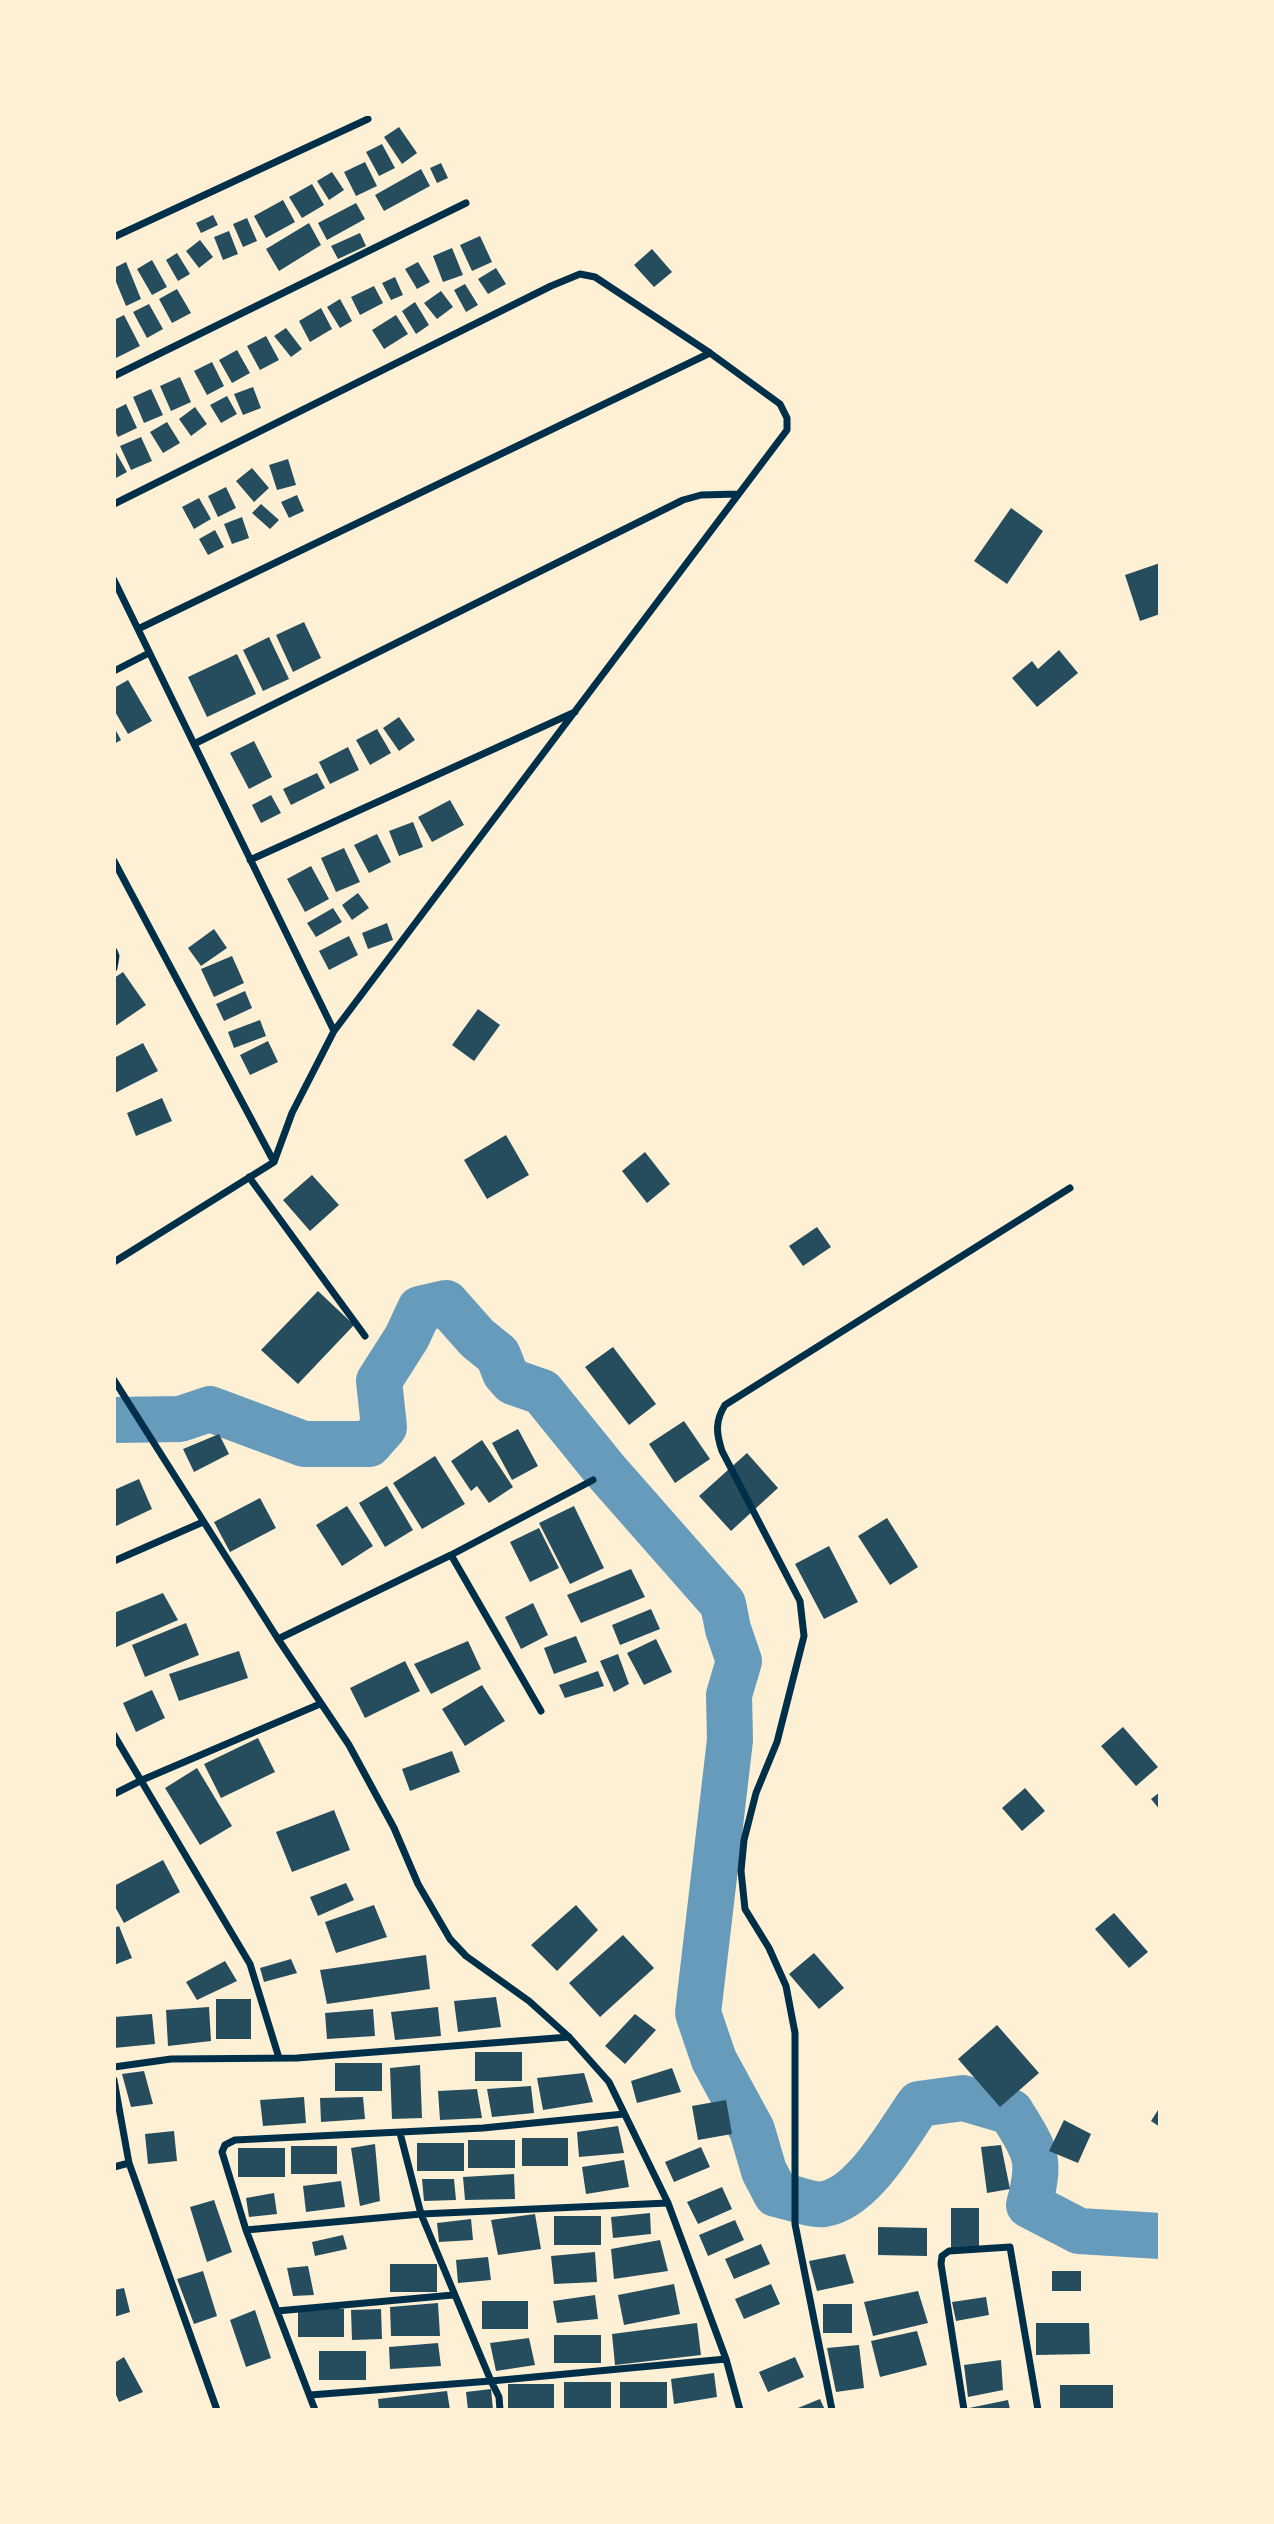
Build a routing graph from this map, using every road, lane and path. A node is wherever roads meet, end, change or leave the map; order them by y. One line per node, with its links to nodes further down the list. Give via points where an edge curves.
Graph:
1 (368, 118): 3 (street)
2 (466, 203): 5 (street)
3 (114, 237)
4 (710, 353): 6 (street, via 780,404 787,418 787,430); 7 (street, via 595,277 580,274); 9 (street)
5 (114, 376)
6 (738, 494): 12 (street); 13 (street, via 683,500)
7 (114, 504)
8 (114, 580): 9 (street)
9 (138, 629): 10 (street)
10 (149, 653): 11 (street); 13 (street)
11 (114, 671)
12 (576, 712): 14 (street); 18 (street)
13 (194, 744): 14 (street)
14 (250, 860): 18 (street)
15 (114, 861): 19 (street)
16 (114, 950): 17 (street)
17 (114, 968)
18 (334, 1031): 19 (street, via 292,1113)
19 (274, 1162): 20 (street)
20 (249, 1177): 22 (street); 23 (street)
21 (1070, 1188): 55 (street, via 725,1405 717,1417 722,1451 800,1601 804,1636 777,1742 753,1805 741,1871 745,1909 786,1986 794,2033 795,2224)
22 (114, 1262)
23 (365, 1336)
24 (114, 1380): 26 (street)
25 (593, 1480): 27 (street)
26 (203, 1522): 28 (street); 29 (street)
27 (452, 1555): 29 (street); 31 (street)
28 (114, 1560)
29 (278, 1639): 30 (street)
30 (320, 1704): 33 (street); 35 (street, via 372,1785 418,1884 450,1939)
31 (541, 1711)
32 (114, 1735): 33 (street)
33 (142, 1780): 34 (street); 36 (street, via 250,1964)
34 (114, 1794)
35 (569, 2037): 36 (street); 39 (street, via 609,2082)
36 (279, 2058): 37 (street, via 171,2059)
37 (114, 2067)
38 (114, 2080): 41 (street)
39 (624, 2114): 40 (street); 43 (street)
40 (400, 2133): 44 (street); 45 (street, via 235,2140 225,2145 222,2152)
41 (129, 2163): 42 (street); 51 (street)
42 (114, 2167)
43 (667, 2203): 44 (street); 48 (street)
44 (421, 2214): 45 (street); 46 (street)
45 (246, 2230): 47 (street)
46 (453, 2295): 47 (street); 49 (street)
47 (277, 2311): 50 (street)
48 (726, 2359): 49 (street); 54 (street)
49 (491, 2381): 50 (street); 53 (street)
50 (310, 2395): 52 (street)
51 (218, 2410)
52 (315, 2410)
53 (500, 2410)
54 (740, 2410)
55 (832, 2410)
56 (964, 2410): 57 (street, via 942,2256 949,2251 1010,2247)
57 (1038, 2410)

